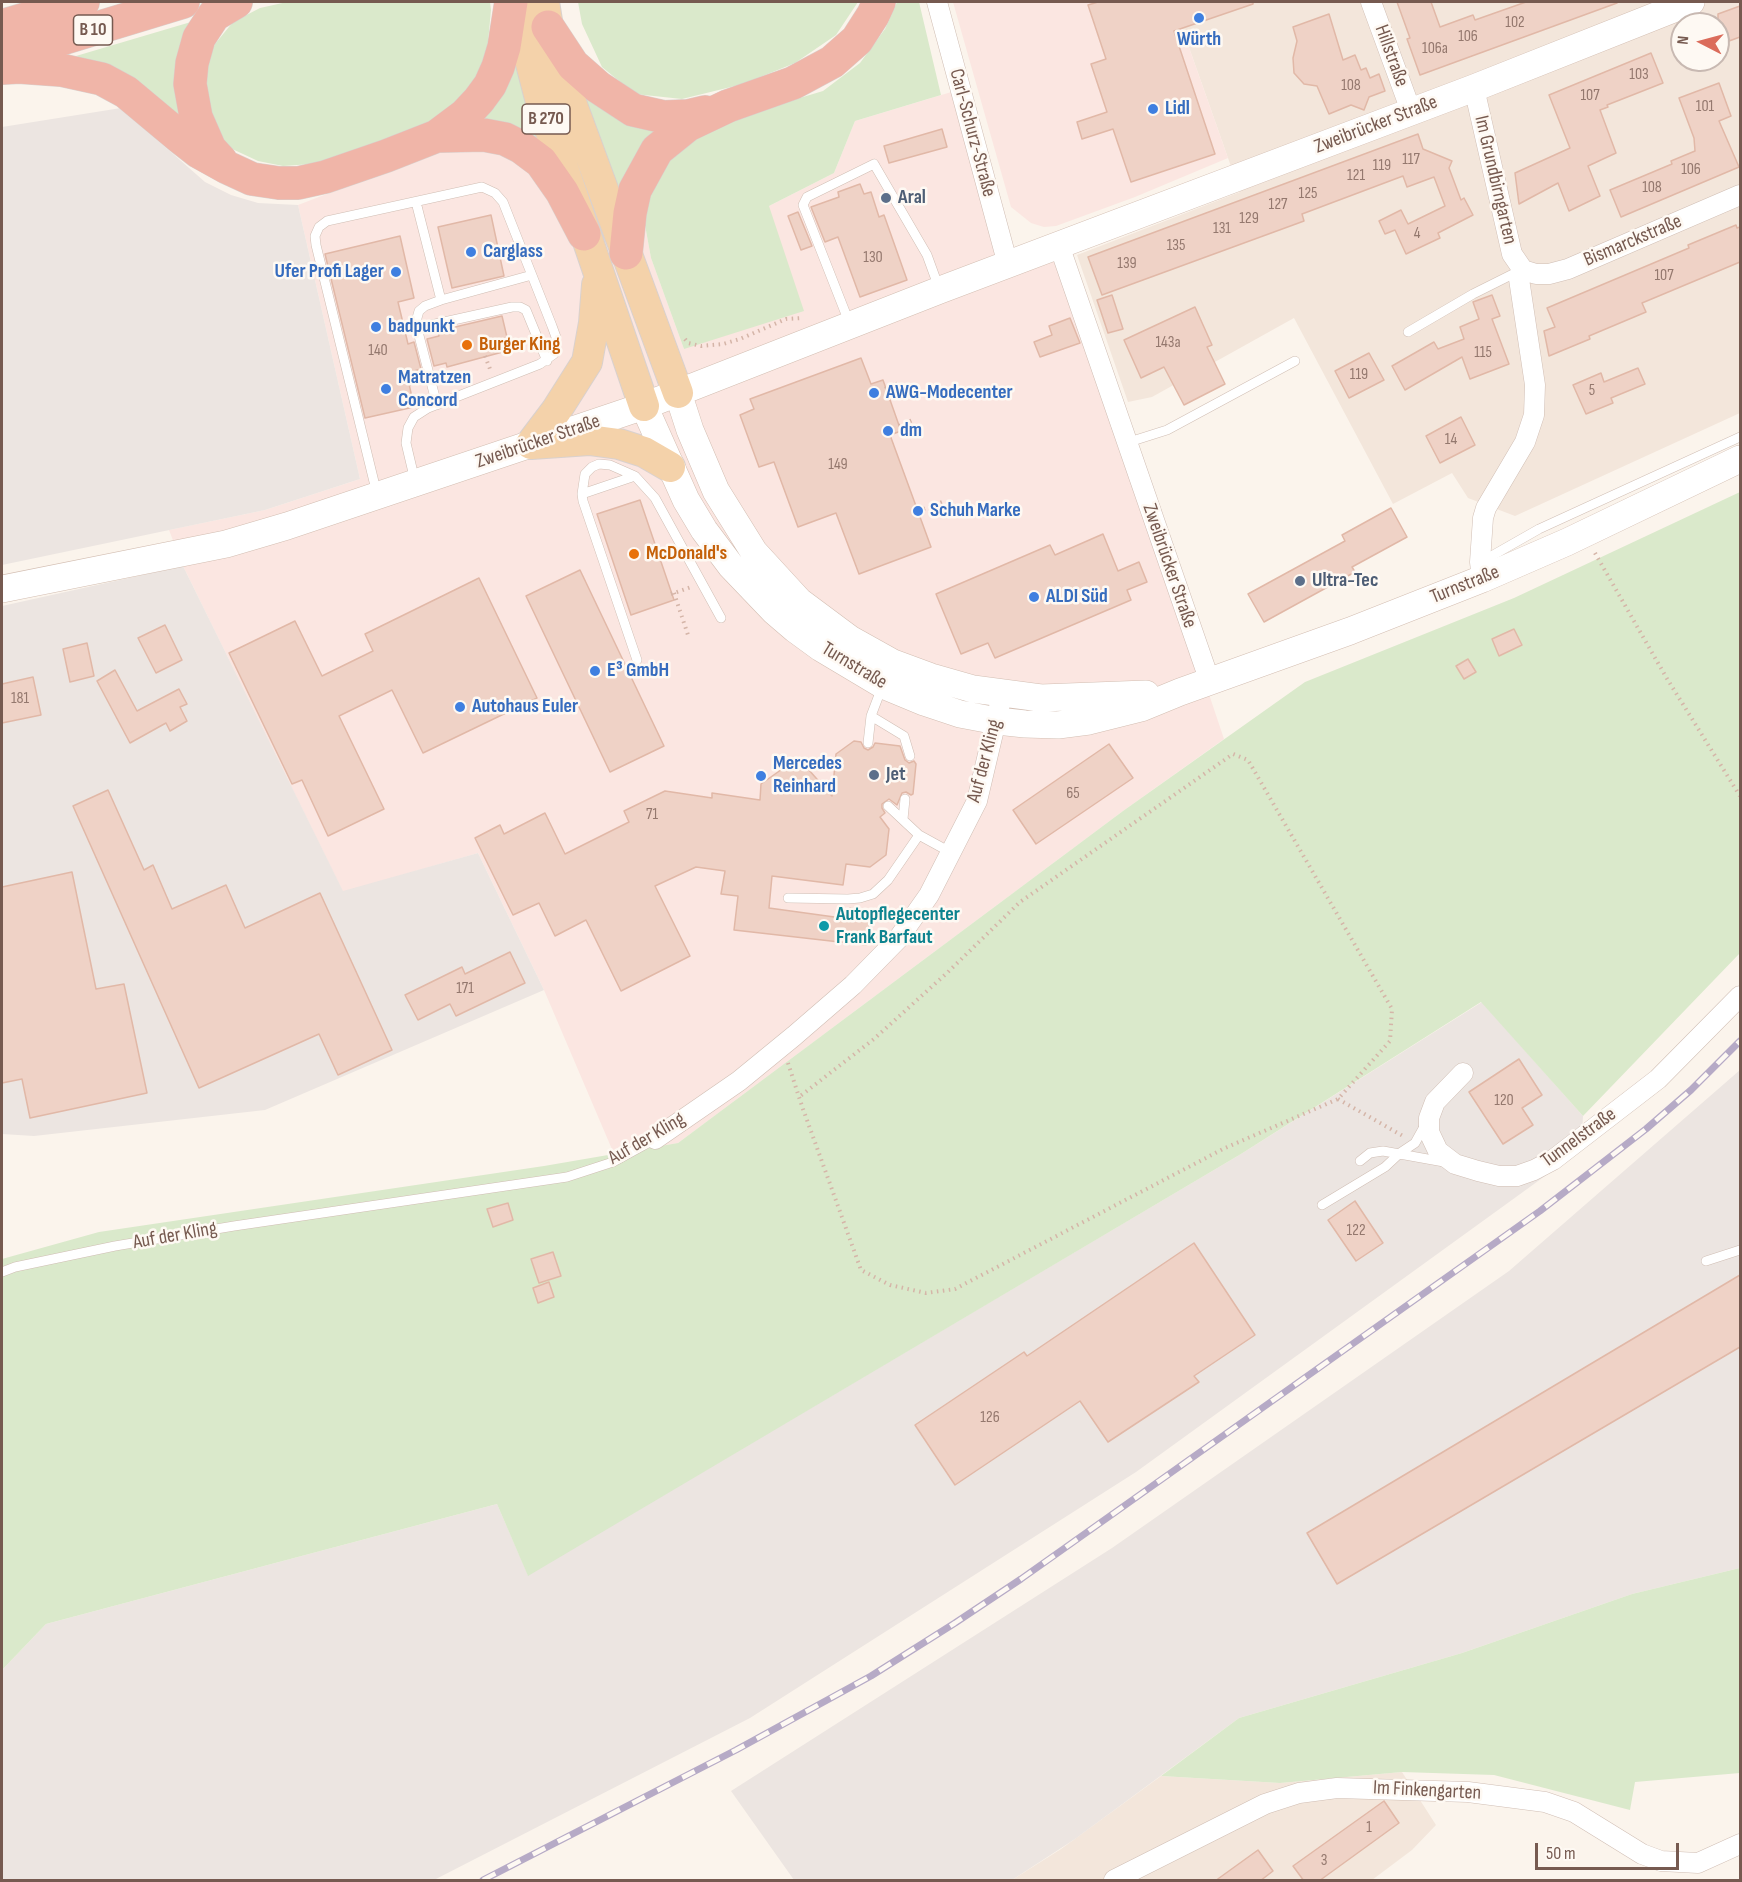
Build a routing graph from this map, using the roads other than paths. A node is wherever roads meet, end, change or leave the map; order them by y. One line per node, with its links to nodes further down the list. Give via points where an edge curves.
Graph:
1 (83, 2): 10 (highway, B 10)
2 (183, 2): 13 (highway, B 10)
3 (236, 2): 19 (highway, via 214,15 198,38 190,84 196,117 210,148)
4 (511, 2): 18 (highway, via 504,47 490,85 465,115)
5 (515, 2): 22 (main road, B 270, via 542,106)
6 (879, 2): 16 (highway, via 857,40 832,62 794,83)
7 (937, 2): 25 (street, Carl-Schurz-Straße)
8 (1371, 2): 17 (street, Hillstraße)
9 (1691, 2): 15 (street, Zweibrücker Straße)
10 (56, 8): 12 (highway, B 10)
11 (546, 14): 16 (highway, via 573,65 633,110 664,117 688,116); 24 (main road, B 270, via 573,108)
12 (2, 26)
13 (2, 57)
14 (2, 68): 19 (highway, via 61,70 102,80 126,92 199,152)
15 (1474, 88): 17 (street, Zweibrücker Straße); 26 (street, Im Grundbirngarten, via 1512,254)
16 (728, 106): 24 (highway, via 688,125 657,150 635,190)
17 (1411, 111): 23 (street, Zweibrücker Straße)
18 (437, 136): 19 (highway, via 326,177 298,183 252,179); 22 (highway, via 484,135 521,147 541,162)
19 (226, 167)
20 (1740, 195): 26 (street, Bismarckstraße, via 1568,269 1548,274)
21 (416, 202): 28 (lane, via 482,187 495,193 503,202); 30 (lane); 47 (lane, via 327,221 315,236)
22 (584, 234): 27 (main road, B 270)
23 (1059, 245): 25 (street, Zweibrücker Straße); 40 (street, Zweibrücker Straße)
24 (626, 253): 36 (main road, B 270)
25 (1008, 264): 29 (street, Zweibrücker Straße)
26 (1523, 270): 33 (lane, via 1483,288); 48 (street, Im Grundbirngarten, via 1519,279 1535,385 1534,416 1525,442 1486,508)
27 (597, 273): 38 (main road, B 270); 41 (main road, via 587,362)
28 (532, 275): 30 (lane); 34 (lane, via 556,337 554,354)
29 (940, 290): 31 (street, Zweibrücker Straße); 31 (lane, via 927,255 874,165 807,197 803,205)
30 (441, 300): 32 (lane, via 419,311)
31 (850, 324): 36 (street, Zweibrücker Straße)
32 (417, 328): 34 (lane, via 520,307 526,310); 37 (lane)
33 (1408, 332)
34 (547, 361): 37 (lane)
35 (1295, 361): 40 (lane, via 1167,430)
36 (678, 393): 38 (street, Zweibrücker Straße); 52 (street, Turnstraße, via 716,491 754,552 783,585)
37 (437, 405): 45 (lane, via 414,417 408,428 406,442)
38 (644, 406): 41 (street, Zweibrücker Straße); 43 (street, Turnstraße)
39 (1740, 437): 48 (lane, via 1539,529)
40 (1126, 443): 53 (street, Zweibrücker Straße)
41 (531, 444): 43 (main road, via 589,440 619,444); 45 (street, Zweibrücker Straße)
42 (1740, 459): 48 (street, Turnstraße, via 1567,542)
43 (670, 467): 52 (street, Turnstraße, via 704,530 761,598 821,648)
44 (635, 476): 46 (lane); 46 (lane, via 599,464 585,474); 50 (lane, via 655,498)
45 (416, 483): 47 (street, Zweibrücker Straße)
46 (582, 494): 51 (lane)
47 (377, 496): 49 (street, Zweibrücker Straße, via 226,544)
48 (1481, 570): 53 (street, Turnstraße, via 1350,631)
49 (2, 589)
50 (722, 618)
51 (637, 660)
52 (888, 674): 55 (street, Turnstraße); 56 (lane); 57 (street, Turnstraße, via 924,702)
53 (1210, 682): 54 (street, Turnstraße)
54 (1180, 692): 55 (street, Turnstraße, via 1053,698); 57 (street, Turnstraße, via 1141,708 1089,721 1058,725)
55 (1002, 694): 57 (street, Auf der Kling)
56 (871, 716): 58 (lane); 59 (lane, via 904,736)
57 (997, 721): 64 (street, Auf der Kling, via 977,801)
58 (868, 743)
59 (910, 756)
60 (905, 799): 62 (lane)
61 (888, 806): 62 (lane)
62 (903, 819): 63 (lane)
63 (919, 835): 64 (lane); 65 (lane, via 888,880 873,894 848,899)
64 (950, 852): 69 (street, Auf der Kling, via 929,895 898,939 853,985 739,1081)
65 (788, 898)
66 (1740, 996): 72 (street, Tunnelstraße, via 1658,1079 1553,1160 1517,1176 1478,1172)
67 (1463, 1072): 68 (street, via 1434,1102)
68 (1429, 1118): 70 (lane, via 1414,1143); 72 (street, Tunnelstraße, via 1438,1151)
69 (655, 1139): 76 (lane, Auf der Kling, via 613,1162 567,1177 115,1246)
70 (1400, 1153): 71 (lane, via 1370,1153); 72 (lane); 73 (lane, via 1385,1167)
71 (1360, 1161)
72 (1455, 1164)
73 (1322, 1205)
74 (1740, 1250): 75 (lane)
75 (1706, 1262)
76 (2, 1272)
77 (1740, 1844): 78 (street, Im Finkengarten, via 1698,1863 1661,1861 1641,1854 1574,1812 1545,1802 1468,1792 1337,1788 1299,1793 1265,1804)
78 (1114, 1881)

